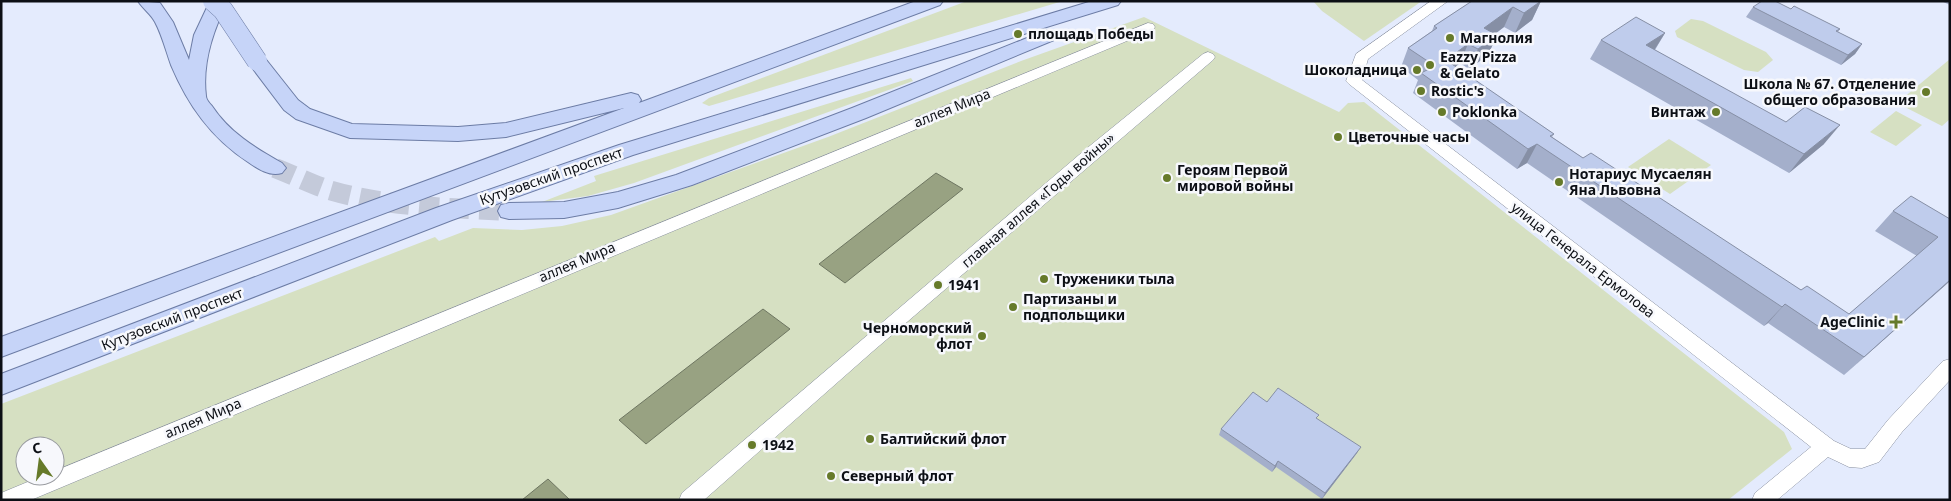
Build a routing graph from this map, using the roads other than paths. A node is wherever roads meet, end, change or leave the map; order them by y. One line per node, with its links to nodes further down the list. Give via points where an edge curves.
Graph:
1 (147, 1): 11 (main road, via 164,20)
2 (213, 1): 9 (main road, bridge, via 223,10 291,105 303,114 350,131 458,134 506,130 679,88)
3 (219, 1): 11 (main road, via 203,31 197,54)
4 (934, 1): 9 (main road, Кутузовский проспект)
5 (1112, 1): 16 (main road, Кутузовский проспект, via 601,158 444,214)
6 (1131, 1): 13 (main road, via 859,113 684,180 618,200 564,210)
7 (1441, 1): 17 (street, улица Генерала Ермолова, via 1369,50 1358,64 1354,81)
8 (1148, 27): 18 (street, аллея Мира)
9 (798, 52): 14 (main road, Кутузовский проспект)
10 (1208, 57): 19 (street, главная аллея «Годы войны»)
11 (198, 99): 12 (main road, via 210,122 232,142 250,156)
12 (275, 168)
13 (509, 211)
14 (1, 348)
15 (1950, 367): 17 (street, via 1894,426 1872,456 1849,458)
16 (1, 384)
17 (1827, 447): 20 (street)
18 (7, 500)
19 (689, 500)
20 (1762, 500)

